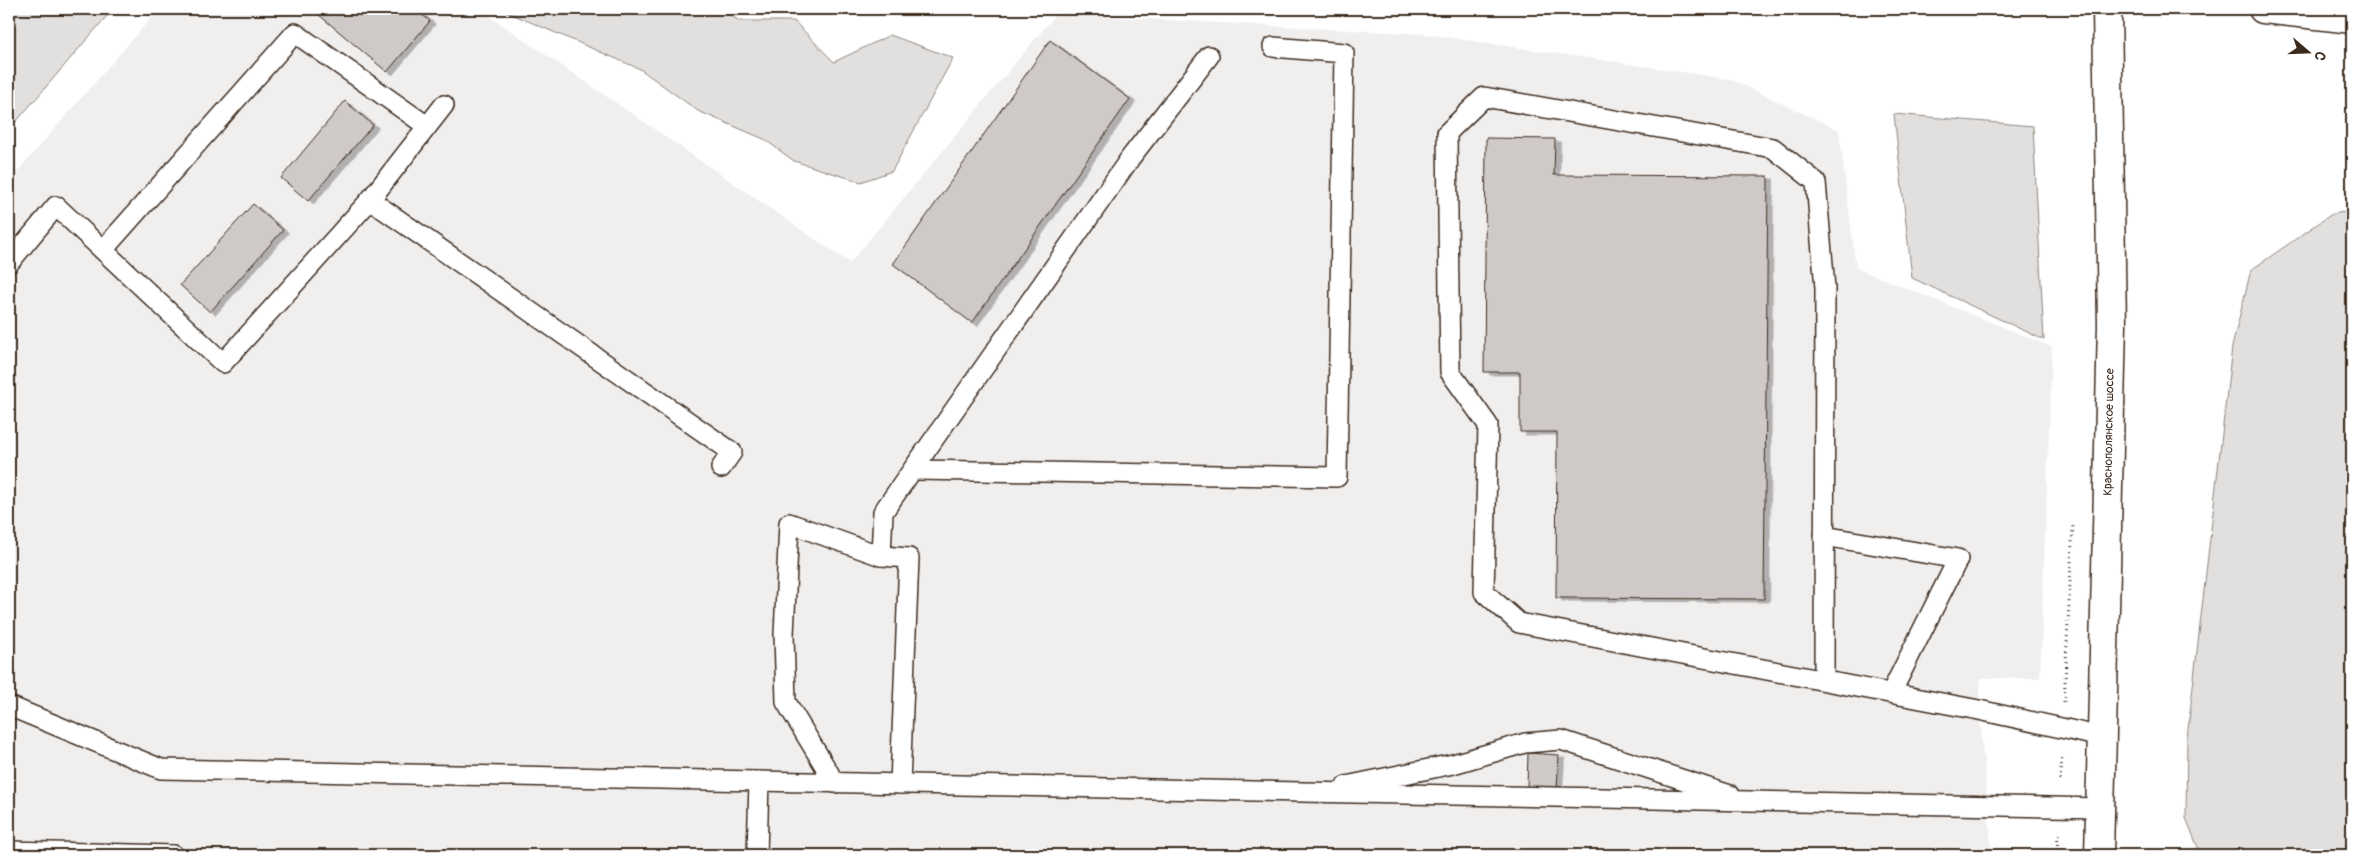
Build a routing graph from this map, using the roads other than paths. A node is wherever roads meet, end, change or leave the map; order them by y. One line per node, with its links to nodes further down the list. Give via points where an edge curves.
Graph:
1 (2107, 9): 18 (main road, Краснополянское шоссе, via 2112,325)
2 (2263, 9): 3 (main road)
3 (2352, 19)
4 (1273, 47): 12 (lane, via 1344,53 1337,477)
5 (1209, 56): 12 (lane, via 1131,156)
6 (444, 104): 7 (lane)
7 (427, 126): 8 (lane); 9 (lane, via 295,32)
8 (370, 200): 9 (lane, via 223,363); 11 (lane, via 732,452)
9 (103, 250): 10 (lane, via 56,206)
10 (9, 263)
11 (721, 468)
12 (913, 470): 14 (lane, via 883,512)
13 (1824, 536): 15 (lane); 15 (lane, via 1825,288 1816,182 1773,148 1484,97 1447,133 1450,372 1488,425 1484,592 1519,623); 16 (lane, via 1958,558)
14 (880, 556): 20 (lane, via 789,523 784,635 786,702); 21 (lane, via 910,558)
15 (1824, 680): 16 (lane)
16 (1891, 693): 18 (lane)
17 (9, 706): 19 (lane, via 161,769)
18 (2102, 738): 24 (main road, Краснополянское шоссе)
19 (760, 781): 20 (lane); 27 (lane)
20 (835, 783): 21 (lane)
21 (900, 784): 22 (lane)
22 (1311, 793): 23 (lane); 23 (lane, via 1453,764 1525,742 1560,740)
23 (1748, 801): 24 (lane)
24 (2100, 808): 28 (main road, Краснополянское шоссе)
25 (9, 851): 26 (lane)
26 (174, 855)
27 (757, 855)
28 (2100, 855)

